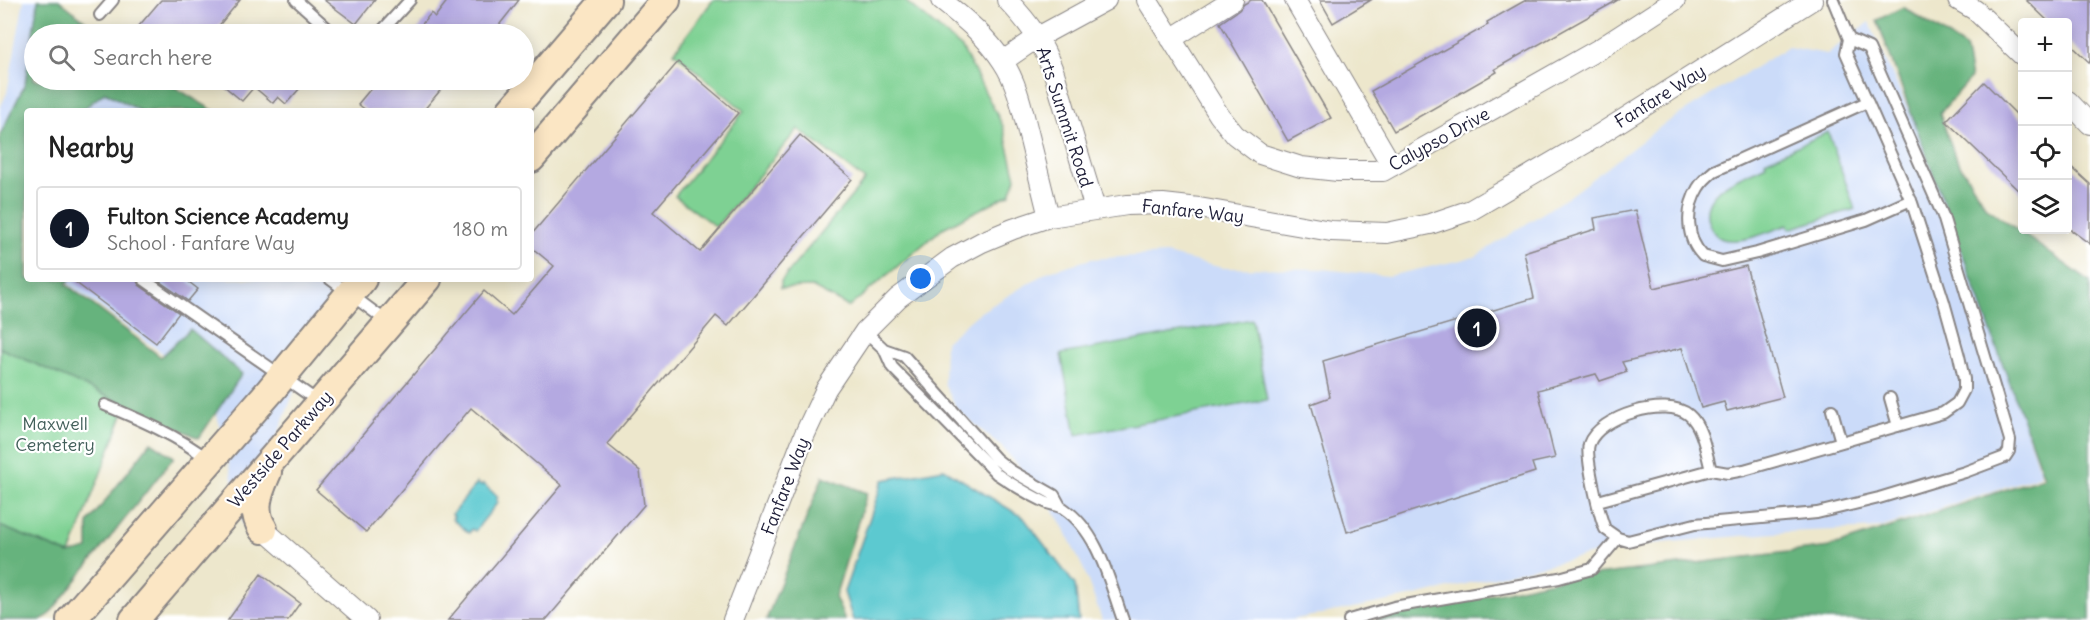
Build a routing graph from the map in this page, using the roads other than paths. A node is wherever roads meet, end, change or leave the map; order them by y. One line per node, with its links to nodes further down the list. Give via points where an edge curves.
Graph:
1 (113, 0): 16 (lane)
2 (296, 0): 17 (lane)
3 (410, 0): 18 (lane)
4 (606, 0): 24 (main road)
5 (666, 0): 30 (main road)
6 (941, 0): 23 (street, via 968,22)
7 (1007, 0): 19 (street, Arts Summit Road)
8 (1106, 0): 19 (street)
9 (1148, 0): 20 (street, Calypso Drive)
10 (1233, 0): 20 (street)
11 (1295, 0): 31 (street)
12 (1675, 0): 31 (street, Calypso Drive, via 1601,48)
13 (1812, 0): 33 (street, Fanfare Way, via 1589,141 1471,210 1430,224 1387,233 1331,231 1162,204)
14 (1833, 0): 21 (lane)
15 (1958, 0): 22 (street, via 1975,10)
16 (100, 15)
17 (323, 24)
18 (388, 24)
19 (1038, 37): 23 (street); 33 (street, Arts Summit Road, via 1054,73)
20 (1171, 39): 31 (street, Calypso Drive, via 1219,115 1235,135 1260,154 1310,168 1383,171)
21 (1850, 39): 26 (lane, via 1846,53); 55 (lane, via 1869,48 1943,216 2010,440 2009,451 2004,457 1965,472 1817,513 1695,524 1628,541)
22 (2018, 51)
23 (1003, 61): 34 (street, via 1019,99)
24 (534, 84)
25 (529, 90): 28 (main road)
26 (1867, 102): 32 (lane); 32 (lane, via 1714,171 1693,200 1689,222 1693,241 1703,256 1722,261 1866,220)
27 (2072, 106): 29 (street)
28 (514, 108)
29 (2090, 124)
30 (534, 154)
31 (1392, 166)
32 (1911, 200): 46 (lane, via 1944,302 1964,390 1957,403 1943,413)
33 (1095, 209): 34 (street, Fanfare Way)
34 (1049, 217): 39 (street, Fanfare Way, via 982,242 952,258 898,298)
35 (147, 282): 41 (lane)
36 (424, 282): 38 (main road, Westside Parkway)
37 (347, 283): 38 (lane); 41 (main road)
38 (389, 323): 43 (main road, Westside Parkway)
39 (864, 331): 40 (lane); 59 (street, Fanfare Way, via 813,412)
40 (884, 350): 52 (lane, via 904,356 996,459 1054,495); 52 (lane, via 892,367 997,474 1014,487)
41 (282, 376): 43 (lane); 49 (main road)
42 (1890, 398): 46 (lane)
43 (320, 403): 48 (main road, Westside Parkway)
44 (105, 405): 49 (lane, via 191,446)
45 (1832, 410): 47 (lane)
46 (1898, 426): 47 (lane)
47 (1841, 442): 50 (lane, via 1744,470)
48 (278, 452): 53 (main road, via 255,507); 54 (main road, Westside Parkway)
49 (210, 461): 56 (main road)
50 (1711, 470): 51 (lane); 51 (lane, via 1700,432 1691,417 1673,407 1648,409 1606,423 1589,442 1588,459)
51 (1598, 501): 55 (lane, via 1605,529)
52 (1060, 506): 60 (lane, via 1077,518 1100,553)
53 (262, 528): 54 (main road, via 231,527); 58 (street)
54 (208, 534): 57 (main road, Westside Parkway)
55 (1618, 538): 61 (lane, via 1592,569 1394,607)
56 (71, 620)
57 (134, 620)
58 (367, 620)
59 (733, 620)
60 (1123, 620)
61 (1349, 620)

